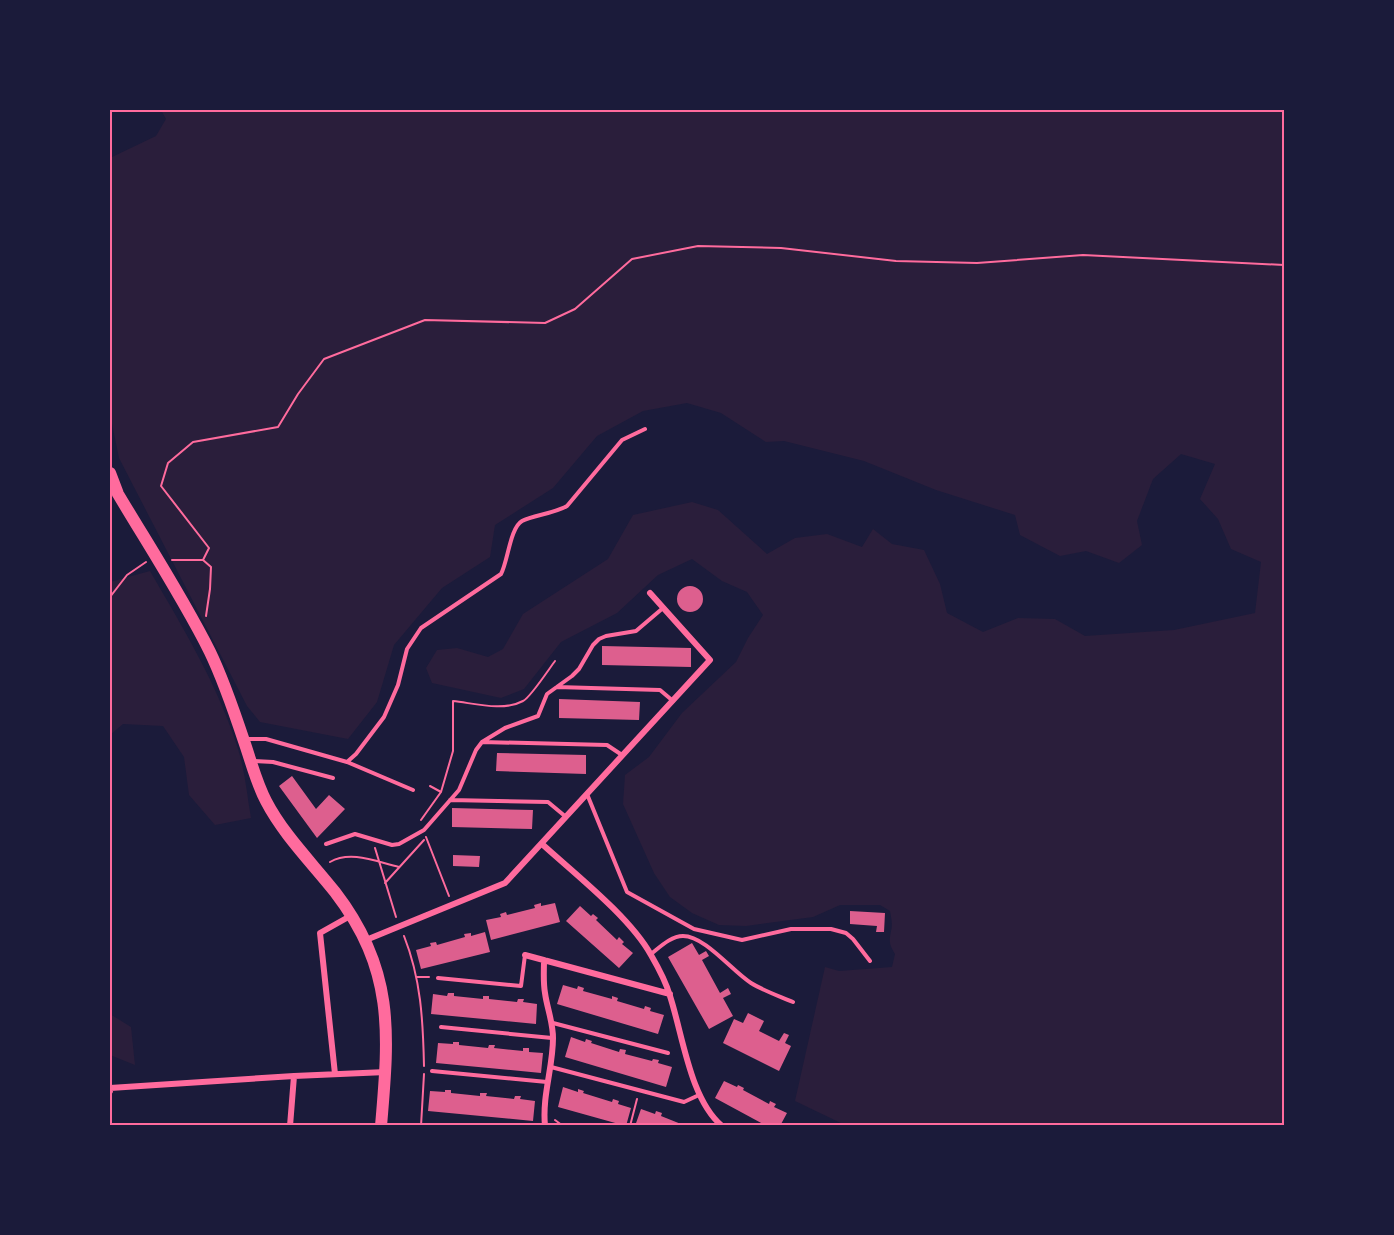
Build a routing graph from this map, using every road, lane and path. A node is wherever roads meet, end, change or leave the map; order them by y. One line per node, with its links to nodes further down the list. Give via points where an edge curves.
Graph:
1 (1284, 265): 4 (path, via 1083,255 977,263 896,261 781,248 698,246 632,259 575,309 545,323 425,320 324,359 278,427 193,442 168,463 161,486 209,548)
2 (645, 429): 16 (lane, via 622,440 567,506 522,521 515,528 501,574 421,628 407,649 398,685 384,717)
3 (110, 473): 5 (main road)
4 (203, 560): 5 (path); 9 (path, via 211,567 210,589 207,612)
5 (157, 561): 7 (path, via 146,562 127,575); 9 (main road)
6 (650, 593): 8 (street)
7 (110, 597)
8 (663, 608): 10 (lane, via 636,631 599,639 579,669); 11 (street, via 710,660)
9 (198, 632): 12 (main road, via 210,652)
10 (556, 687): 11 (lane, via 660,690); 13 (lane, via 547,694 538,716 505,728)
11 (672, 701): 14 (street)
12 (243, 739): 15 (main road); 16 (lane, via 266,739)
13 (482, 742): 14 (lane, via 607,745); 22 (lane, via 465,780)
14 (623, 755): 21 (street)
15 (250, 760): 17 (lane); 33 (main road, via 267,802 284,828)
16 (347, 762): 19 (lane)
17 (333, 778)
18 (430, 786): 20 (path)
19 (413, 790)
20 (441, 792)
21 (587, 794): 23 (street); 39 (lane, via 627,892 694,929 742,940 791,929 846,933)
22 (450, 800): 23 (lane, via 548,802); 25 (lane, via 424,830 399,844)
23 (566, 817): 27 (street)
24 (431, 833): 30 (path)
25 (372, 839): 26 (lane, via 355,834); 29 (path)
26 (326, 844)
27 (542, 844): 34 (street, via 505,883); 36 (street, via 616,912)
28 (330, 862): 29 (path, via 349,856)
29 (379, 862): 30 (path); 31 (path)
30 (399, 867): 31 (path)
31 (385, 883): 32 (path)
32 (392, 905)
33 (352, 915): 34 (main road); 51 (street, via 320,933)
34 (366, 940): 50 (main road, via 382,993 387,1032)
35 (406, 943): 40 (path)
36 (651, 954): 42 (street); 43 (lane, via 673,939 684,936 698,940 749,982)
37 (525, 955): 38 (street); 41 (lane, via 521,986)
38 (544, 960): 42 (street); 44 (street, via 545,993)
39 (870, 961)
40 (417, 976): 41 (path); 59 (path, via 424,1046)
41 (438, 978)
42 (670, 994): 56 (street)
43 (793, 1002)
44 (553, 1023): 46 (street); 47 (lane)
45 (441, 1028): 46 (lane)
46 (553, 1038): 48 (street)
47 (668, 1053)
48 (551, 1067): 53 (street); 55 (lane)
49 (432, 1071): 53 (lane)
50 (386, 1072): 51 (street); 58 (main road)
51 (335, 1074): 52 (street)
52 (294, 1076): 54 (street); 57 (street)
53 (547, 1082): 60 (street)
54 (110, 1091)
55 (640, 1091): 56 (lane, via 684,1102); 61 (path)
56 (699, 1095): 62 (street, via 711,1116)
57 (290, 1125)
58 (381, 1125)
59 (421, 1125)
60 (545, 1125)
61 (630, 1125)
62 (722, 1125)

